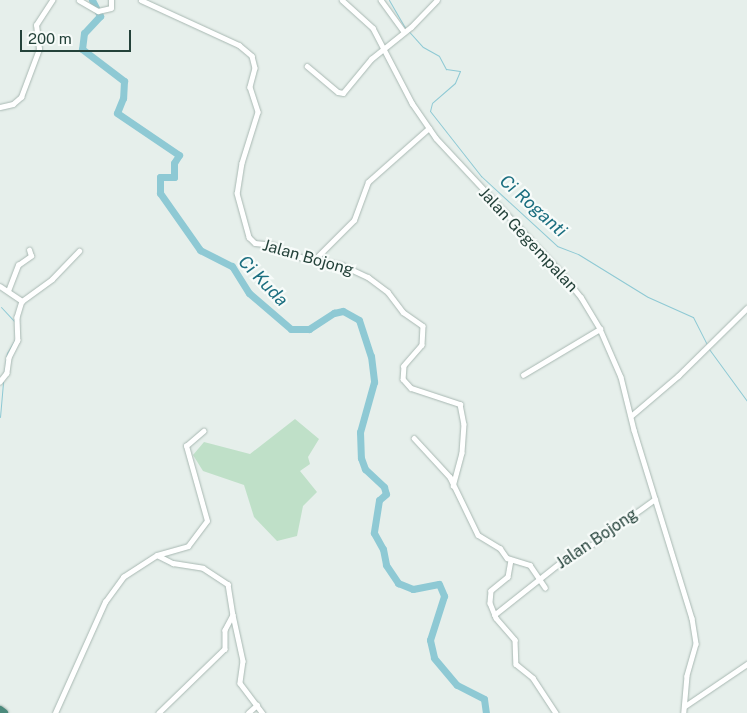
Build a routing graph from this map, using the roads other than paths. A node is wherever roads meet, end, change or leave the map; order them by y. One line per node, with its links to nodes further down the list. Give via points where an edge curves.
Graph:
1 (52, 0): 11 (street, via 36,25 39,49 21,97)
2 (79, 0): 3 (street, via 98,11 108,9)
3 (111, 0)
4 (141, 0): 15 (street, Jalan Bojong, via 239,45 252,56 255,68 250,87 258,112 242,163 237,193 245,228 254,243 273,245 300,257)
5 (342, 0): 9 (street, Jalan Gegempalan, via 373,28)
6 (381, 0): 8 (street)
7 (437, 0): 8 (street)
8 (405, 31): 9 (street)
9 (384, 48): 10 (street, via 342,93); 12 (street, Jalan Gegempalan, via 412,104)
10 (307, 66)
11 (0, 107)
12 (429, 128): 15 (street, via 368,182 354,220); 20 (street, Jalan Gegempalan, via 473,180 559,270 581,297)
13 (29, 250): 17 (street, via 32,256 18,265)
14 (79, 251): 18 (street, via 52,279)
15 (315, 259): 26 (street, Jalan Bojong, via 342,265 368,277 388,292 403,312 423,326 422,345 404,366 403,379 416,390 460,404 464,424 462,453)
16 (0, 286): 17 (street)
17 (8, 291): 18 (street)
18 (22, 301): 22 (street, via 17,317 19,334)
19 (747, 308): 23 (street)
20 (600, 329): 21 (street); 23 (street, Jalan Gegempalan, via 621,377)
21 (523, 376)
22 (2, 381)
23 (631, 416): 27 (street, Jalan Gegempalan)
24 (203, 431): 28 (street, via 186,446 207,521 188,546)
25 (414, 438): 26 (street, Jalan Bojong, via 445,471)
26 (453, 486): 29 (street, Jalan Bojong, via 478,535 500,548)
27 (655, 499): 30 (street, Jalan Bojong); 36 (street, Jalan Gegempalan, via 697,642 687,676)
28 (156, 555): 32 (street, via 173,563 204,568 226,582); 39 (street, via 123,577 105,602)
29 (511, 560): 30 (street, Jalan Bojong, via 530,565); 33 (street, via 508,577 489,593)
30 (539, 579): 31 (street, Jalan Bojong); 33 (street, Jalan Bojong)
31 (545, 587)
32 (233, 615): 35 (street, via 244,661 240,682); 40 (street, via 225,630 225,649)
33 (494, 615): 43 (street, via 515,640 516,664 533,678)
34 (747, 664): 36 (street)
35 (257, 705): 41 (street); 42 (street)
36 (685, 706): 44 (street, Jalan Gegempalan)
37 (0, 710): 38 (highway)
38 (4, 713)
39 (55, 713)
40 (160, 713)
41 (248, 713)
42 (263, 713)
43 (556, 713)
44 (684, 713)

